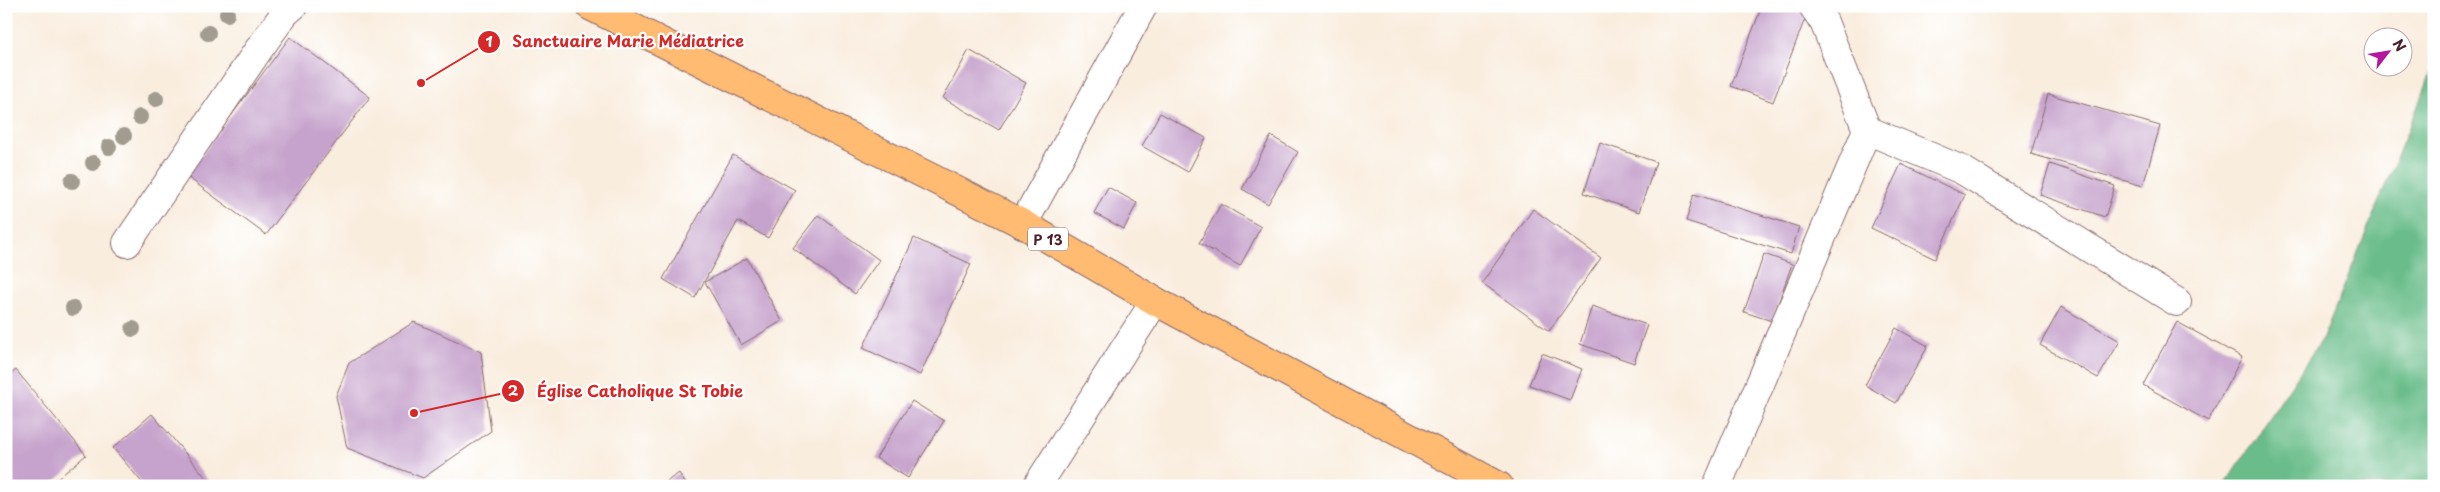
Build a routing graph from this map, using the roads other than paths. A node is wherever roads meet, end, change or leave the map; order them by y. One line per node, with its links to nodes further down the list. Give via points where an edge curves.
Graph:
1 (293, 6): 7 (street, via 259,49)
2 (590, 6): 6 (main road, P 13)
3 (1143, 6): 6 (street)
4 (1813, 6): 5 (street, via 1824,22)
5 (1867, 130): 9 (street, via 1962,170); 12 (street)
6 (1023, 224): 8 (main road, P 13)
7 (127, 243)
8 (1155, 301): 10 (street); 11 (main road, P 13)
9 (2177, 302)
10 (1037, 486)
11 (1499, 486)
12 (1717, 486)

